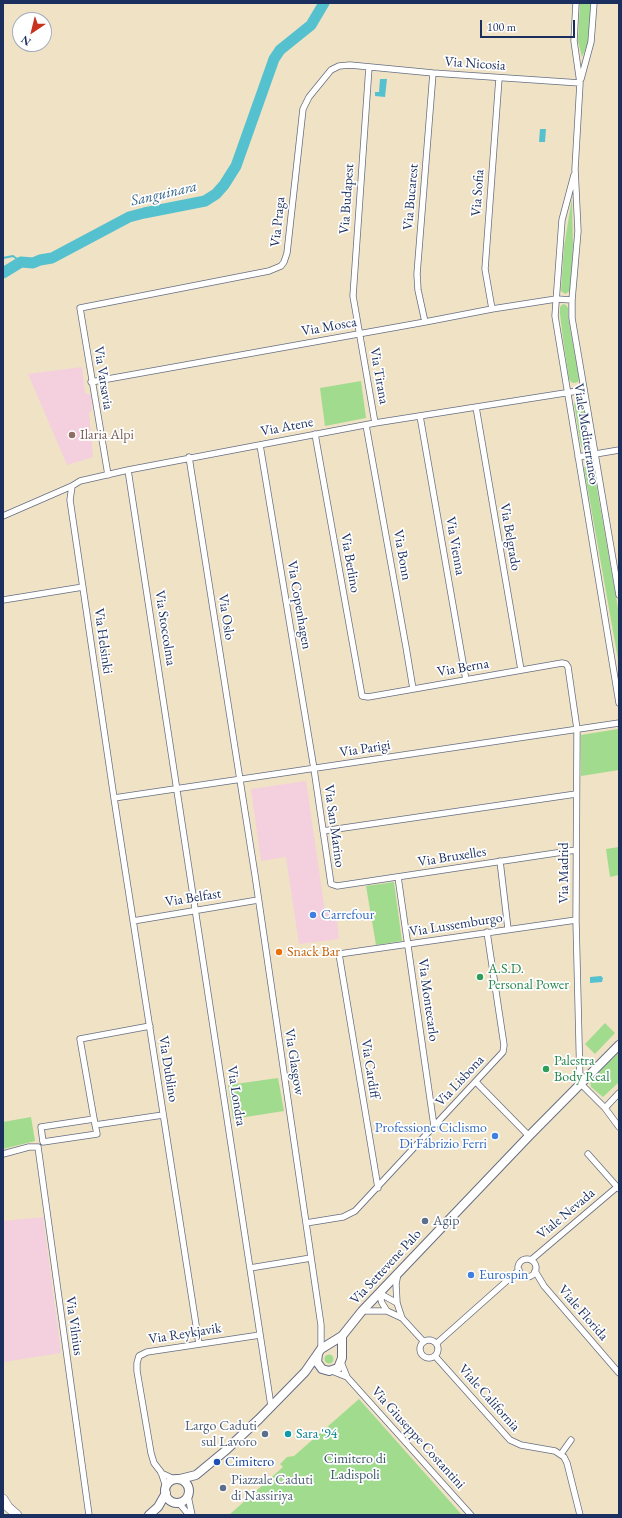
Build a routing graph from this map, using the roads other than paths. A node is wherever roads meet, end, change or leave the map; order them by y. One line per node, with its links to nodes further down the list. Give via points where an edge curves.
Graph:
1 (576, 3): 6 (street, Viale Mediterraneo, via 574,41)
2 (594, 3): 6 (street, Viale Mediterraneo, via 591,42)
3 (369, 67): 4 (street, Via Nicosia); 10 (street, Via Praga, via 336,67 326,76 304,106 287,253 281,266 269,271); 13 (street, Via Budapest, via 353,293)
4 (433, 73): 5 (street, Via Nicosia); 12 (street, Via Bucarest, via 417,274)
5 (499, 78): 6 (street, Via Nicosia); 11 (street, Via Sofia, via 485,269)
6 (580, 83): 7 (street, Viale Mediterraneo)
7 (575, 169): 8 (street, Viale Mediterraneo, via 562,220); 9 (street, Viale Mediterraneo, via 578,231)
8 (556, 299): 9 (street, Via Mosca); 11 (street, Via Mosca); 16 (street, Viale Mediterraneo, via 556,323)
9 (572, 300): 15 (street, Viale Mediterraneo, via 572,321)
10 (80, 308): 14 (street, Via Varsavia)
11 (492, 308): 12 (street, Via Mosca)
12 (424, 322): 13 (street, Via Mosca)
13 (359, 333): 14 (street, Via Mosca); 19 (street, Via Tirana)
14 (92, 382): 28 (street, Via Varsavia)
15 (584, 390): 16 (street, Via Atene); 24 (street, Viale Mediterraneo)
16 (567, 394): 17 (street, Via Atene); 26 (street, Viale Mediterraneo)
17 (476, 407): 18 (street, Via Atene); 35 (street, Via Belgrado)
18 (420, 416): 19 (street, Via Atene); 37 (street, Via Vienna)
19 (375, 423): 20 (street, Via Atene)
20 (366, 425): 21 (street, Via Atene); 38 (street, Via Bonn)
21 (315, 434): 22 (street, Via Atene); 39 (street, Via Berlino)
22 (260, 445): 25 (street, Via Atene); 43 (street, Via Copenhagen)
23 (619, 450): 24 (street)
24 (595, 455): 26 (street); 32 (street, Viale Mediterraneo)
25 (189, 457): 27 (street, Via Atene); 44 (street, Via Oslo)
26 (578, 457): 36 (street, Viale Mediterraneo)
27 (128, 470): 28 (street, Via Atene); 45 (street, Via Stoccolma)
28 (108, 474): 29 (street, Via Atene, via 80,481)
29 (72, 486): 30 (street, Via Atene); 31 (street, Via Helsinki, via 70,500)
30 (3, 516)
31 (83, 587): 33 (street); 47 (street, Via Helsinki)
32 (619, 596)
33 (3, 600)
34 (566, 665): 35 (street, Via Berna, via 562,663); 42 (street, Via Madrid, via 569,670)
35 (521, 670): 37 (street, Via Berna)
36 (617, 674): 40 (street, Viale Mediterraneo)
37 (466, 680): 38 (street, Via Berna)
38 (413, 689): 39 (street, Via Berna)
39 (363, 696)
40 (619, 702)
41 (619, 723): 42 (street, Via Parigi)
42 (577, 729): 43 (street, Via Parigi); 46 (street, Via Madrid)
43 (314, 769): 44 (street, Via Parigi); 48 (street, Via San Marino)
44 (239, 780): 45 (street, Via Parigi); 53 (street, Via Glasgow)
45 (177, 789): 47 (street, Via Parigi); 54 (street, Via Londra)
46 (576, 794): 48 (street); 49 (street, Via Madrid)
47 (114, 798): 56 (street, Via Dublino)
48 (323, 831): 52 (street, Via San Marino)
49 (576, 850): 50 (street, Via Bruxelles); 55 (street, Via Madrid)
50 (500, 861): 51 (street, Via Bruxelles); 57 (street)
51 (398, 877): 52 (street, Via Bruxelles); 59 (street, Via Montecarlo)
52 (332, 885)
53 (258, 900): 54 (street, Via Belfast); 79 (street, Via Glasgow)
54 (195, 910): 56 (street, Via Belfast); 82 (street, Via Londra)
55 (576, 920): 57 (street, Via Lussemburgo); 65 (street, Via Madrid)
56 (133, 921): 61 (street, Via Dublino)
57 (508, 929): 58 (street, Via Lussemburgo)
58 (488, 932): 59 (street, Via Lussemburgo); 64 (street, Via Lisbona, via 504,1045 502,1053)
59 (408, 944): 60 (street, Via Lussemburgo); 70 (street, Via Montecarlo)
60 (339, 954): 77 (street, Via Cardiff)
61 (150, 1026): 68 (street, Via Dublino); 69 (street, via 80,1039)
62 (619, 1040): 63 (street, Via Settevene Palo)
63 (616, 1048): 65 (street, Via Settevene Palo)
64 (476, 1082): 70 (street, Via Lisbona); 72 (street)
65 (580, 1084): 67 (street); 72 (street, Via Settevene Palo)
66 (619, 1094): 67 (street)
67 (605, 1108): 71 (street)
68 (163, 1115): 69 (street); 97 (street, Via Dublino)
69 (95, 1122): 73 (street, via 96,1134); 73 (street, via 41,1127)
70 (434, 1126): 77 (street, Via Lisbona)
71 (619, 1127)
72 (529, 1136): 85 (street, Via Settevene Palo)
73 (43, 1142): 74 (street)
74 (38, 1147): 75 (street); 120 (street, Via Vilnius)
75 (3, 1154)
76 (588, 1154): 78 (street)
77 (378, 1188): 79 (street, Via Lisbona, via 350,1215)
78 (618, 1188): 81 (street, Viale Nevada)
79 (306, 1223): 80 (street, Via Glasgow)
80 (312, 1258): 82 (street); 99 (street, Via Glasgow)
81 (531, 1260): 83 (street, via 522,1261); 84 (street, via 535,1263)
82 (250, 1268): 94 (street, Via Londra)
83 (519, 1270): 86 (street); 87 (street)
84 (535, 1271): 86 (street, via 534,1274); 88 (street, Viale Florida)
85 (398, 1273): 89 (street, Via Settevene Palo); 90 (street)
86 (526, 1276): 87 (street); 88 (street, Viale Florida)
87 (508, 1280): 98 (street)
88 (544, 1286): 105 (street, Viale Florida)
89 (379, 1293): 90 (street); 91 (street, Via Settevene Palo); 92 (street)
90 (397, 1303): 93 (street)
91 (362, 1311): 92 (street); 95 (street, Via Settevene Palo)
92 (387, 1311): 93 (street)
93 (402, 1318): 96 (street)
94 (260, 1335): 97 (street, Via Reykjavik); 107 (street, Via Londra)
95 (342, 1336): 99 (street, Via Settevene Palo); 101 (street)
96 (424, 1342): 98 (street, via 429,1340); 100 (street, via 420,1347 422,1355 427,1358)
97 (199, 1344): 110 (street, Via Reykjavik, via 146,1352 138,1359 137,1371 151,1453 154,1463)
98 (437, 1344): 100 (street, via 439,1349)
99 (322, 1350): 101 (street, via 330,1346 337,1349); 102 (street, via 317,1362); 104 (street, Via Settevene Palo)
100 (435, 1356): 109 (street, Viale California, via 510,1440 517,1444)
101 (341, 1358): 103 (street, via 338,1368); 106 (street)
102 (322, 1369): 103 (street); 104 (street)
103 (332, 1371): 106 (street)
104 (305, 1372): 107 (street, Via Settevene Palo)
105 (619, 1373)
106 (346, 1377): 123 (street, Via Giuseppe Costantini)
107 (272, 1406): 111 (street, Via Settevene Palo)
108 (571, 1440): 109 (street)
109 (561, 1454): 124 (street, via 567,1464)
110 (161, 1472): 112 (street); 114 (street, Via Reykjavik)
111 (196, 1475): 112 (street, Via Settevene Palo); 113 (street, Via Settevene Palo)
112 (177, 1479): 113 (street, via 185,1482); 114 (street, via 168,1484)
113 (188, 1487): 115 (street)
114 (166, 1490): 117 (street, via 168,1499); 118 (street)
115 (188, 1496): 117 (street); 122 (street)
116 (3, 1499): 119 (main road)
117 (176, 1502): 118 (street); 122 (street)
118 (158, 1507): 121 (street)
119 (17, 1515)
120 (89, 1515)
121 (149, 1515)
122 (191, 1515)
123 (471, 1515)
124 (580, 1515)

